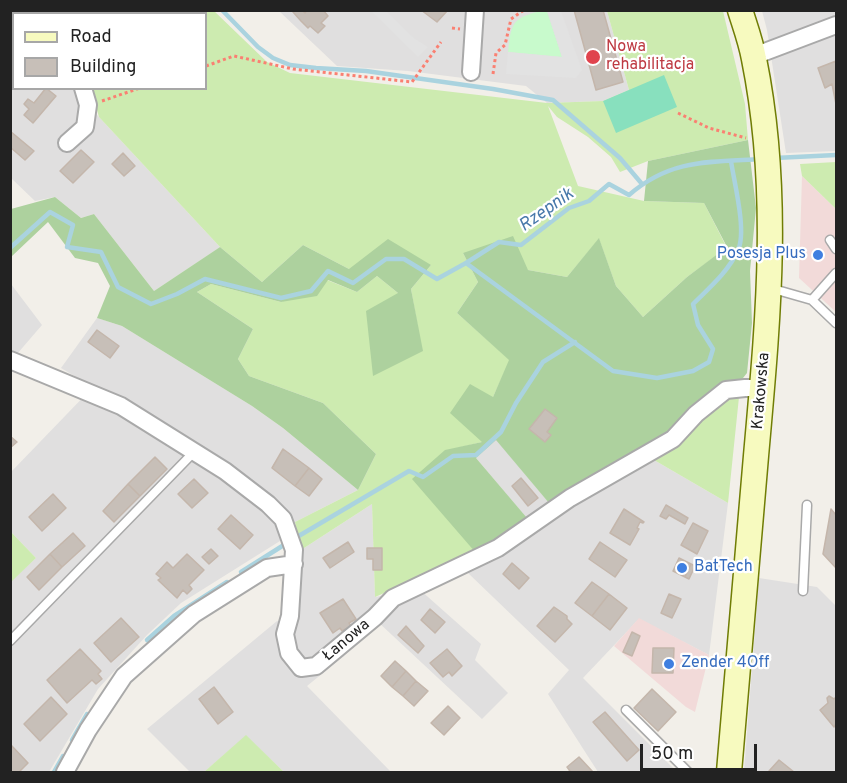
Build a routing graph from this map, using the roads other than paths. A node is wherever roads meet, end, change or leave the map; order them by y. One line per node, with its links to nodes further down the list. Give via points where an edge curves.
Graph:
1 (475, 10): 5 (street)
2 (740, 10): 4 (main road, Krakowska)
3 (837, 25): 4 (street)
4 (754, 56): 11 (main road, Krakowska, via 770,177)
5 (471, 72)
6 (84, 90): 7 (street, via 88,105 85,127)
7 (67, 143)
8 (830, 240): 9 (lane)
9 (837, 249)
10 (837, 273): 12 (lane)
11 (769, 288): 12 (lane); 15 (main road, Krakowska)
12 (813, 300): 13 (lane)
13 (837, 323)
14 (10, 360): 16 (street, Łanowa, via 121,406)
15 (762, 388): 18 (street, Łanowa, via 726,390 696,414 674,439 570,498 498,548 393,598 316,666 301,668 289,653 285,634); 24 (main road, Krakowska)
16 (194, 452): 18 (street, Łanowa, via 225,471 283,519 294,550); 20 (lane)
17 (807, 505): 19 (lane)
18 (294, 564): 22 (street, via 267,568 194,614 124,676)
19 (802, 591)
20 (10, 641)
21 (626, 710): 23 (lane)
22 (65, 772)
23 (688, 772)
24 (729, 772)

